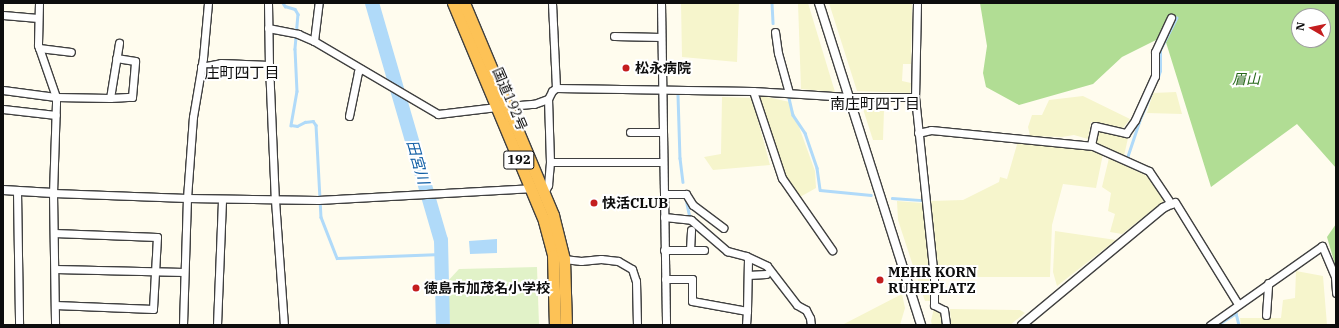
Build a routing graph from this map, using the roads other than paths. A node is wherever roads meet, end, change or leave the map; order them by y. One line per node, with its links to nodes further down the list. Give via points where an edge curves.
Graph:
1 (39, 3): 12 (street)
2 (208, 3): 24 (street)
3 (268, 3): 14 (street)
4 (319, 3): 18 (street)
5 (453, 3): 36 (highway, 国道192号 / 192)
6 (464, 3): 36 (highway, 国道192号 / 192)
7 (552, 3): 26 (street)
8 (661, 3): 17 (street)
9 (819, 3): 32 (street)
10 (917, 3): 33 (street)
11 (3, 15): 12 (street)
12 (38, 18): 20 (street)
13 (1171, 18): 43 (street, via 1155,52 1155,76 1135,120 1126,133 1095,126)
14 (268, 28): 18 (street, via 297,33); 23 (street)
15 (775, 32): 30 (street)
16 (614, 36): 17 (street)
17 (662, 37): 28 (street)
18 (314, 41): 25 (street)
19 (119, 43): 22 (street)
20 (38, 48): 21 (street); 31 (street)
21 (71, 52)
22 (116, 58): 34 (street); 34 (street, via 136,61 132,97)
23 (268, 65): 24 (street, via 221,63); 54 (street)
24 (201, 67): 52 (street, via 193,117)
25 (361, 69): 36 (street, via 438,114); 39 (street, via 358,72)
26 (556, 88): 28 (street); 35 (street)
27 (3, 90): 31 (street)
28 (663, 90): 29 (street); 41 (street)
29 (753, 91): 30 (street); 63 (street, via 782,178)
30 (789, 93): 32 (street)
31 (56, 97): 34 (street); 38 (street)
32 (849, 97): 33 (street); 89 (street)
33 (914, 97): 42 (street)
34 (110, 98)
35 (548, 99): 36 (street, via 534,104); 44 (street)
36 (502, 107): 46 (highway, 国道192号 / 192); 50 (highway, 国道192号 / 192)
37 (3, 109): 38 (street)
38 (56, 115): 49 (street)
39 (349, 116)
40 (630, 132): 41 (street)
41 (663, 132): 45 (street)
42 (918, 133): 43 (street, via 931,130); 90 (street, via 934,277 934,305 944,310)
43 (1091, 145): 55 (street, via 1149,171)
44 (550, 162): 45 (street); 50 (street, via 548,185)
45 (663, 162): 51 (street)
46 (530, 188): 54 (street); 83 (highway, 国道192号 / 192, via 544,221 553,255)
47 (3, 190): 48 (street)
48 (17, 191): 49 (street); 78 (street)
49 (53, 193): 52 (street); 59 (street)
50 (544, 193): 65 (highway, 国道192号 / 192)
51 (664, 194): 56 (street); 57 (street, via 686,194 693,205)
52 (187, 198): 53 (street); 68 (street)
53 (222, 199): 54 (street); 81 (street)
54 (275, 200): 82 (street)
55 (1171, 204): 74 (street, via 1175,202); 91 (street)
56 (664, 217): 60 (street); 64 (street, via 691,220 727,251)
57 (723, 228)
58 (692, 230): 61 (street)
59 (54, 233): 66 (street); 67 (street, via 157,237)
60 (664, 250): 61 (street); 71 (street)
61 (690, 250): 62 (street)
62 (704, 250)
63 (832, 250)
64 (748, 258): 70 (street); 88 (street, via 767,266 797,305 806,310)
65 (564, 259): 84 (highway, 国道192号 / 192); 85 (street, via 618,261 632,269 636,281)
66 (55, 269): 67 (street); 75 (street)
67 (155, 272): 68 (street); 75 (street, via 153,309)
68 (184, 272): 80 (street)
69 (766, 274): 70 (street)
70 (748, 275): 76 (street)
71 (665, 279): 76 (street, via 692,279 692,301); 86 (street)
72 (1268, 283): 73 (street, via 1322,246 1335,277); 74 (street); 77 (street)
73 (1336, 293)
74 (1238, 304): 92 (street)
75 (55, 305): 79 (street)
76 (747, 311): 87 (street)
77 (1266, 315)
78 (19, 325)
79 (55, 325)
80 (183, 325)
81 (217, 325)
82 (284, 325)
83 (556, 325)
84 (566, 325)
85 (638, 325)
86 (666, 325)
87 (746, 325)
88 (811, 325)
89 (921, 325)
90 (946, 325)
91 (1022, 325)
92 (1210, 325)

